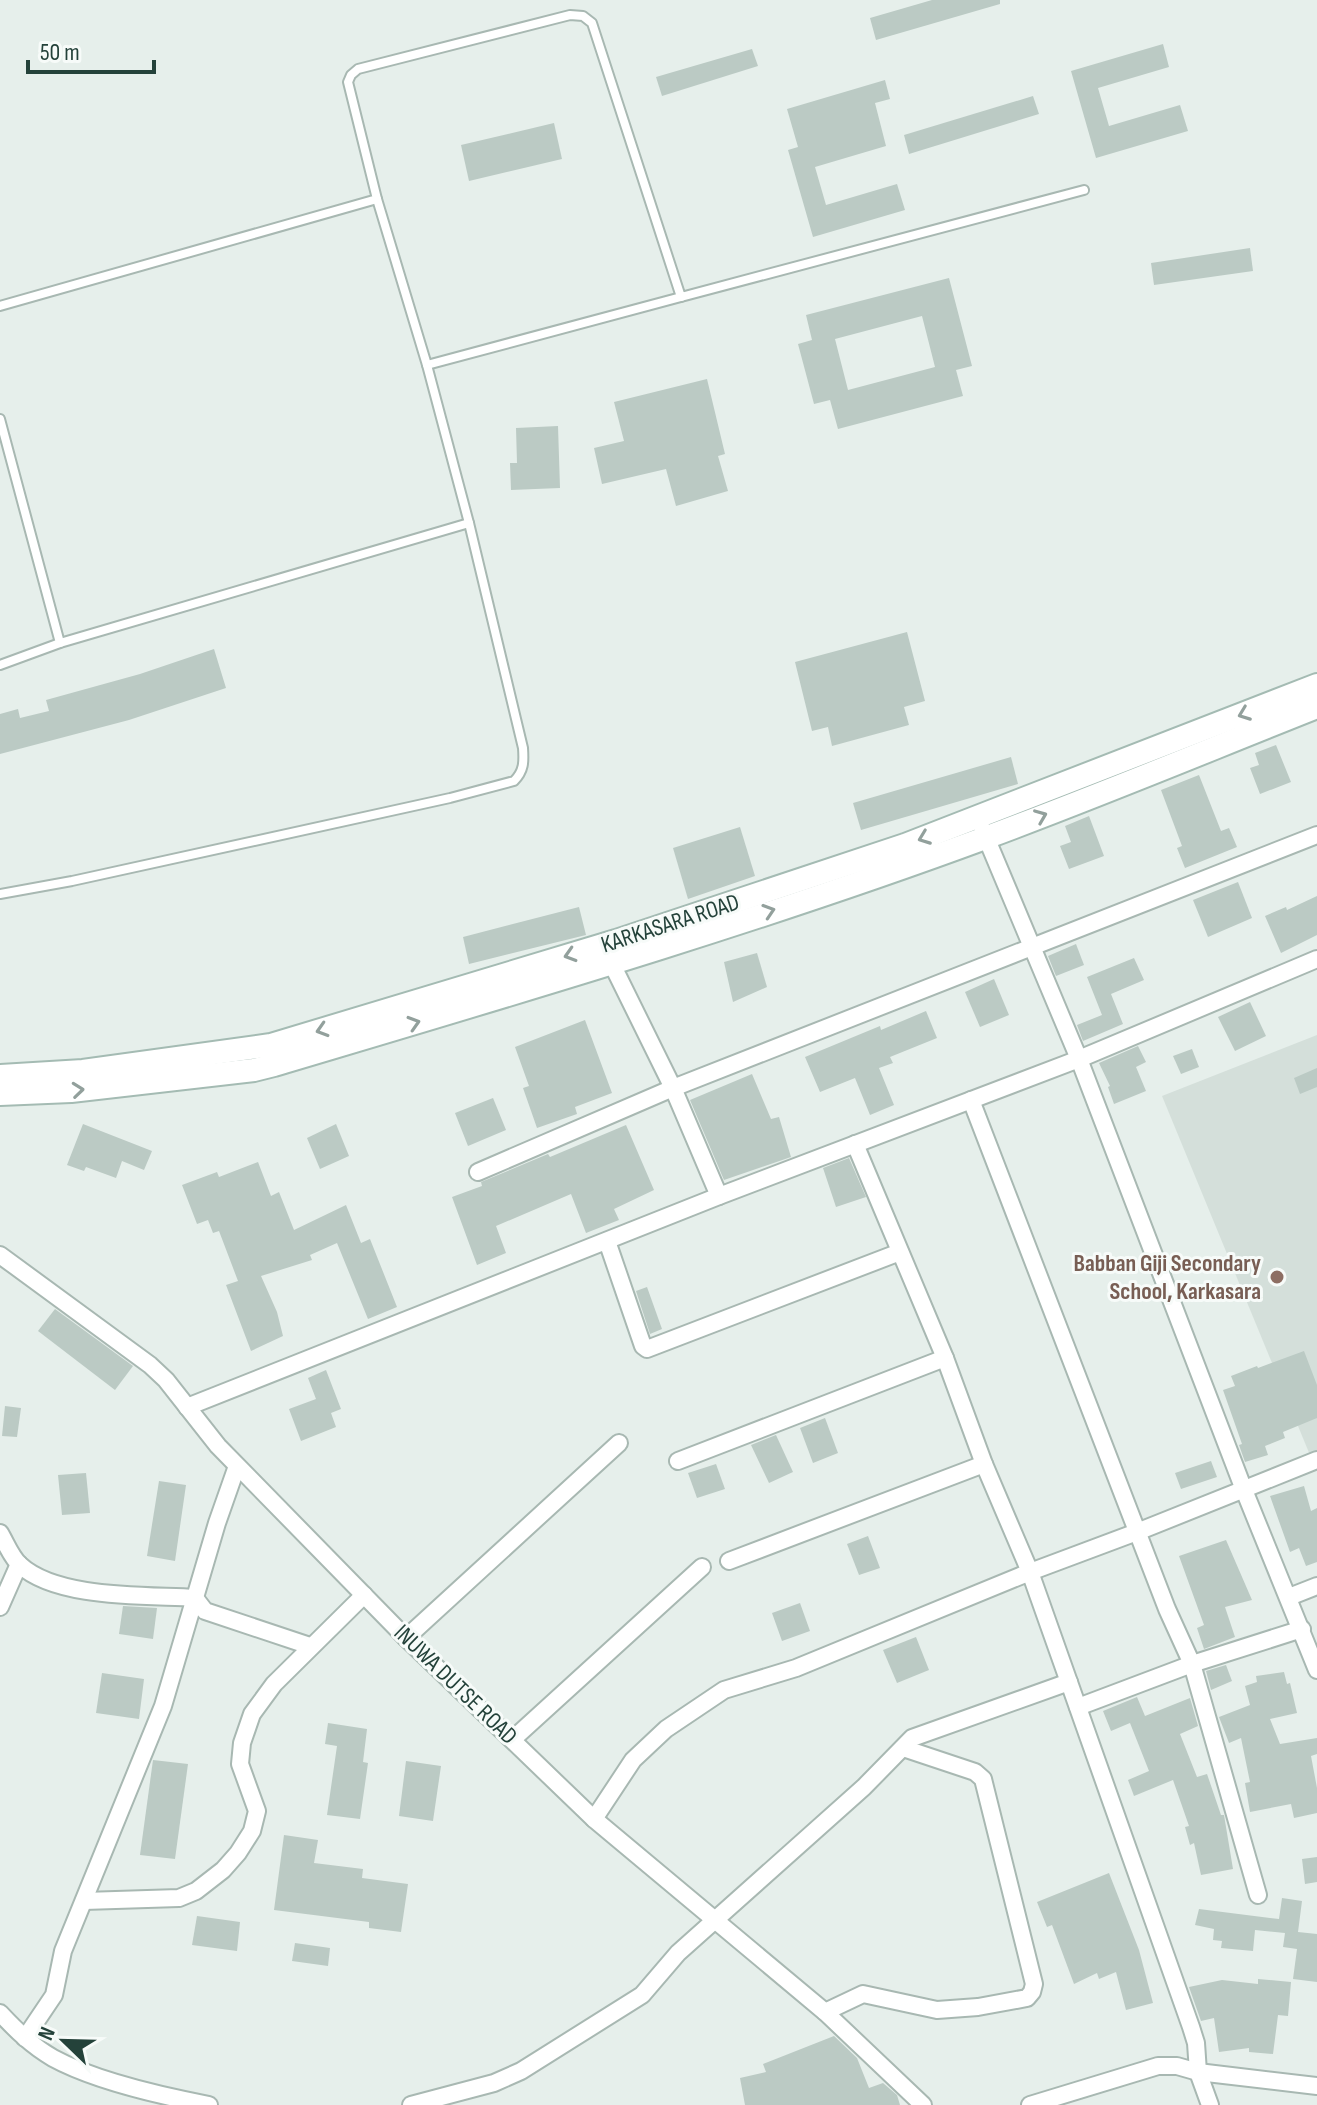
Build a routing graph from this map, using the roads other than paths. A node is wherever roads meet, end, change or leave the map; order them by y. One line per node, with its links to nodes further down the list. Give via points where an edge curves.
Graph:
1 (1084, 190): 3 (lane)
2 (377, 199): 3 (lane, via 348,82 351,75 479,38 583,16 592,23); 4 (lane); 5 (lane)
3 (681, 297): 5 (lane)
4 (0, 306)
5 (427, 365): 7 (lane)
6 (0, 419): 8 (lane)
7 (469, 523): 8 (lane); 14 (lane, via 523,748 523,766 514,781)
8 (60, 643): 9 (lane)
9 (0, 665)
10 (1317, 685): 12 (main road, KARKASARA ROAD, one-way to 12)
11 (1317, 707): 12 (main road, KARKASARA ROAD, one-way to 11)
12 (982, 828): 15 (street); 16 (main road, KARKASARA ROAD, via 905,845)
13 (1317, 835): 15 (street)
14 (0, 894)
15 (1033, 947): 18 (street); 20 (street)
16 (607, 954): 19 (main road, KARKASARA ROAD, one-way to 19, via 271,1045 83,1071); 20 (street); 21 (main road, KARKASARA ROAD, one-way to 16, via 254,1070)
17 (1317, 959): 18 (street)
18 (1079, 1059): 22 (street); 36 (street)
19 (0, 1076)
20 (673, 1088): 24 (street); 25 (street)
21 (0, 1094)
22 (971, 1100): 23 (street); 37 (street)
23 (855, 1144): 25 (street); 27 (street)
24 (478, 1172)
25 (719, 1196): 26 (street)
26 (607, 1241): 27 (street, via 647,1349); 30 (street)
27 (900, 1252): 29 (street)
28 (0, 1255): 30 (street, INUWA DUTSE ROAD, via 150,1365)
29 (945, 1358): 33 (street); 34 (street)
30 (187, 1407): 35 (street, INUWA DUTSE ROAD)
31 (619, 1443): 49 (street)
32 (1317, 1460): 36 (street)
33 (678, 1461)
34 (984, 1464): 39 (street); 42 (street)
35 (237, 1466): 44 (street, INUWA DUTSE ROAD); 46 (street)
36 (1244, 1490): 37 (street); 45 (street)
37 (1137, 1532): 42 (street); 52 (street)
38 (0, 1533): 40 (street)
39 (729, 1561)
40 (19, 1564): 46 (street, via 42,1580 73,1590); 47 (street)
41 (702, 1567): 55 (street)
42 (1030, 1572): 53 (street); 57 (street, via 706,1700 633,1760)
43 (1317, 1586): 45 (street)
44 (364, 1595): 49 (street, INUWA DUTSE ROAD); 50 (street)
45 (1289, 1597): 48 (street)
46 (195, 1598): 50 (street, via 205,1611); 59 (street, via 163,1706)
47 (0, 1607)
48 (1302, 1629): 51 (street); 52 (street)
49 (406, 1638): 55 (street, INUWA DUTSE ROAD)
50 (310, 1646): 59 (street, via 252,1714 240,1764 257,1811 252,1831 223,1870 179,1898)
51 (1315, 1659)
52 (1192, 1664): 54 (street); 58 (street)
53 (1069, 1682): 54 (street); 56 (street, via 912,1738)
54 (1078, 1707): 64 (street, via 1191,2027)
55 (513, 1739): 57 (street, INUWA DUTSE ROAD)
56 (903, 1748): 60 (street); 61 (street, via 983,1779 1032,1992 1027,1998 937,2010 863,1994)
57 (594, 1819): 60 (street, INUWA DUTSE ROAD)
58 (1258, 1895)
59 (84, 1901): 63 (street, via 63,1951 54,1995)
60 (715, 1920): 61 (street, INUWA DUTSE ROAD); 68 (street, via 642,1995 521,2071)
61 (825, 2012): 69 (street, INUWA DUTSE ROAD)
62 (0, 2013): 63 (street)
63 (25, 2038): 67 (street, via 52,2057 96,2076)
64 (1198, 2072): 65 (street); 66 (street, via 1158,2066); 71 (street)
65 (1317, 2086)
66 (1085, 2097): 70 (street)
67 (209, 2105)
68 (411, 2105)
69 (923, 2105)
70 (1030, 2105)
71 (1210, 2105)

